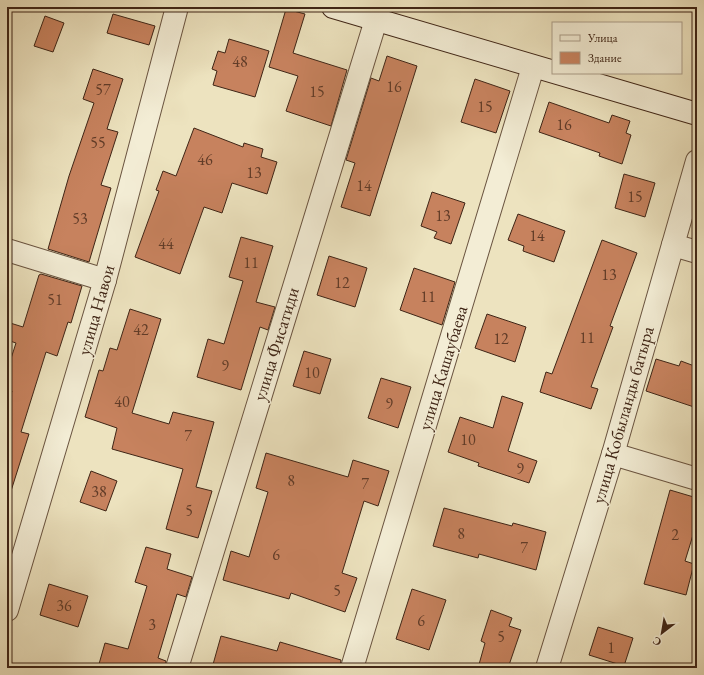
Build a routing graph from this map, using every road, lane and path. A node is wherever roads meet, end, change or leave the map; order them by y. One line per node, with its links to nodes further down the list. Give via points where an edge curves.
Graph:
1 (177, 7): 12 (street, улица Навои)
2 (333, 7): 3 (street)
3 (376, 20): 4 (street); 16 (street, улица Фисатиди)
4 (533, 67): 5 (street); 17 (street, улица Кашаубаева)
5 (552, 72)
6 (557, 74): 7 (street)
7 (697, 114)
8 (697, 161): 9 (street, улица Кобыланды батыра)
9 (672, 245): 11 (street); 13 (street, улица Кобыланды батыра)
10 (7, 250): 12 (street)
11 (697, 252)
12 (106, 280): 15 (street, улица Навои)
13 (612, 454): 14 (street); 18 (street, улица Кобыланды батыра)
14 (697, 480)
15 (7, 610)
16 (177, 668)
17 (352, 668)
18 (547, 668)

